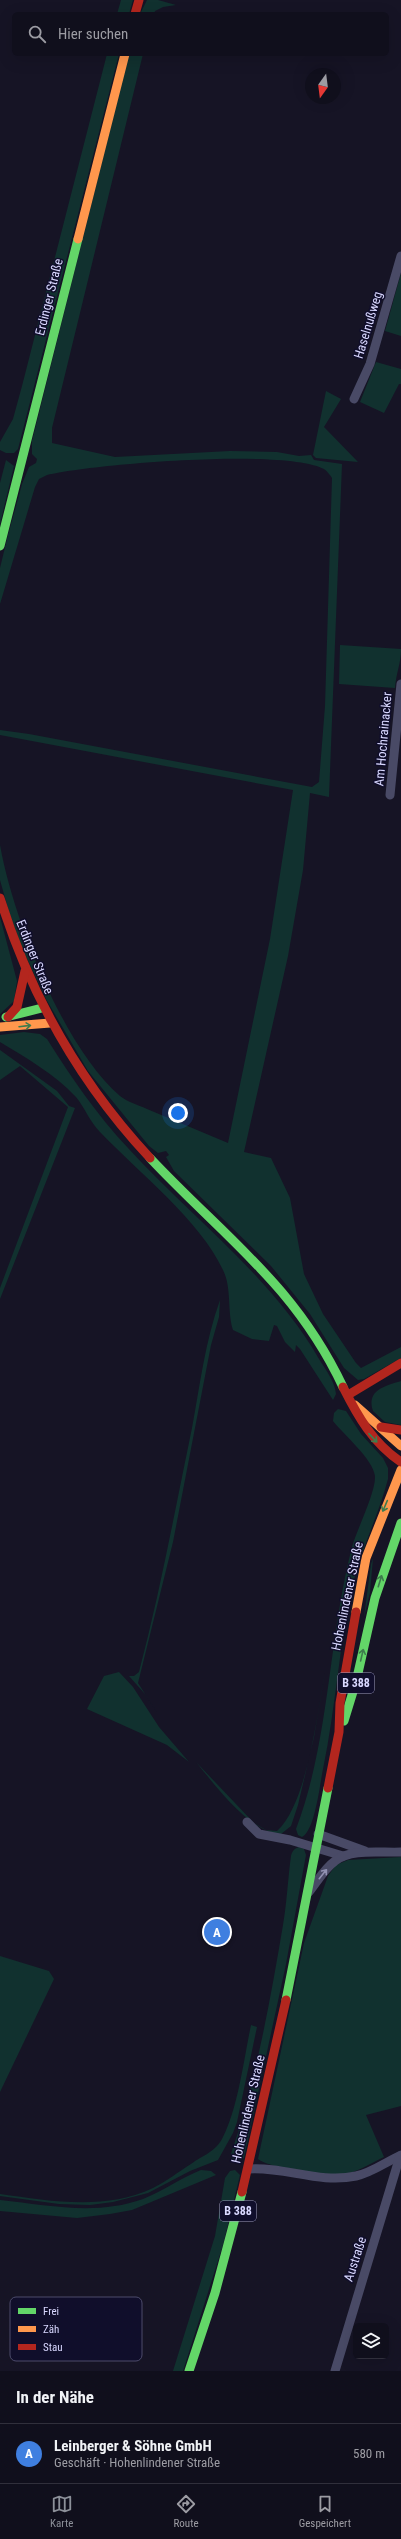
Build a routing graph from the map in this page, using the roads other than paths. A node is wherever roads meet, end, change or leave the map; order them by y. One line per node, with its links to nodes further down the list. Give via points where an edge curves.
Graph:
1 (139, 0): 2 (main road)
2 (136, 12)
3 (124, 56): 6 (main road, Erdinger Straße)
4 (401, 256): 5 (street, Haselnußweg, via 370,364)
5 (354, 399)
6 (0, 546)
7 (401, 684): 8 (street, Am Hochrainacker)
8 (390, 795)
9 (0, 898): 10 (main road, Erdinger Straße)
10 (25, 971): 11 (main road, Erdinger Straße); 12 (main road, via 16,1007)
11 (42, 1008): 12 (main road); 13 (main road, Erdinger Straße)
12 (4, 1018)
13 (50, 1023): 14 (main road, one-way to 13); 16 (main road, Erdinger Straße, via 84,1080 118,1122 154,1162 246,1250 287,1295 321,1345)
14 (0, 1027)
15 (401, 1363): 16 (main road)
16 (350, 1399): 17 (main road); 20 (main road, Erdinger Straße, one-way to 20, via 365,1429 389,1455)
17 (381, 1427): 18 (main road); 19 (main road)
18 (401, 1430)
19 (401, 1446)
20 (401, 1462)
21 (401, 1470): 23 (main road, Hohenlindener Straße / B 388, one-way to 23, via 366,1558 340,1703)
22 (401, 1523): 23 (main road, Hohenlindener Straße / B 388, one-way to 22, via 356,1682 375,1598)
23 (339, 1732): 25 (main road, Hohenlindener Straße / B 388)
24 (247, 1822): 26 (street, via 259,1834)
25 (318, 1834): 26 (main road, Hohenlindener Straße / B 388); 27 (street)
26 (316, 1848): 29 (street); 30 (main road, Hohenlindener Straße / B 388)
27 (366, 1852): 28 (street); 29 (street)
28 (401, 1852)
29 (343, 1856): 30 (street, one-way to 29, via 332,1864)
30 (306, 1895): 32 (main road, Hohenlindener Straße / B 388)
31 (401, 2156): 32 (street, via 357,2176 338,2178 302,2176 279,2170); 34 (street, Austraße)
32 (248, 2169): 33 (main road, Hohenlindener Straße / B 388, via 218,2286)
33 (189, 2371)
34 (334, 2371)

